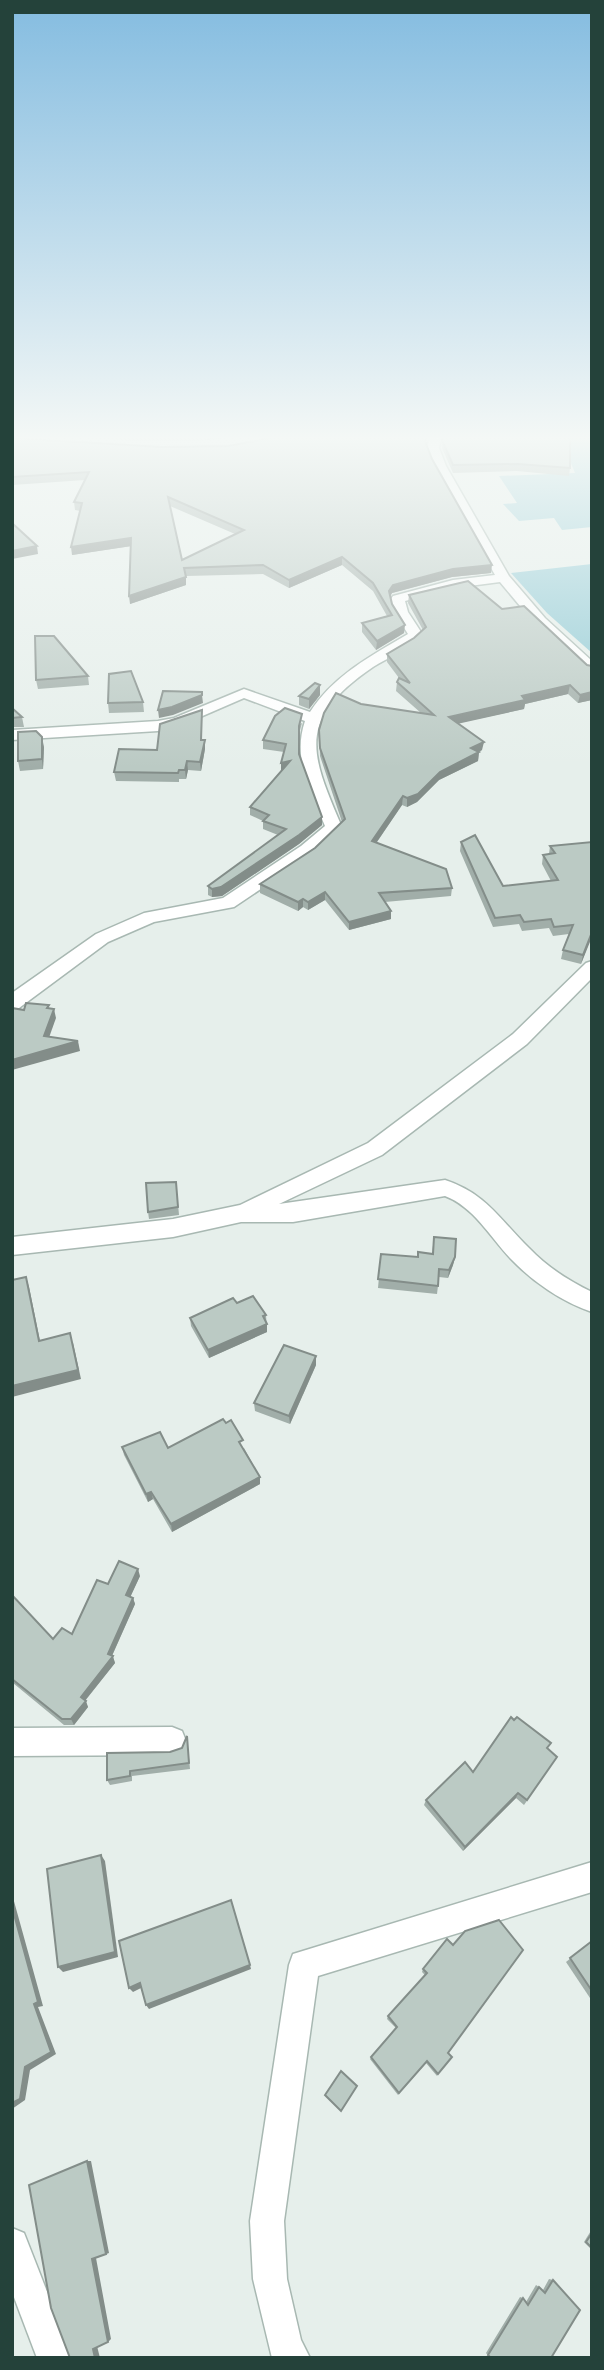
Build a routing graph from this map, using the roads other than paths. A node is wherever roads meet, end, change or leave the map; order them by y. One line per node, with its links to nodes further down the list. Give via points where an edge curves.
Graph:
1 (486, 547): 2 (street)
2 (503, 578): 3 (street, via 540,621); 4 (street, via 453,584 398,599 416,635 341,684)
3 (592, 669)
4 (315, 719): 5 (street, via 244,693 158,726); 7 (street, via 308,734 309,756 334,827 228,903 150,917 102,938)
5 (12, 735)
6 (592, 967): 8 (street, via 520,1039 375,1149)
7 (12, 1003)
8 (241, 1213): 9 (street, via 173,1227); 10 (street, via 293,1213 426,1189 460,1191 528,1263)
9 (12, 1246)
10 (592, 1303)
11 (172, 1741): 12 (street)
12 (12, 1742)
13 (592, 1877): 16 (street, via 304,1965 267,2221 270,2279 285,2347)
14 (13, 2248): 15 (street)
15 (55, 2358)
16 (292, 2358)

